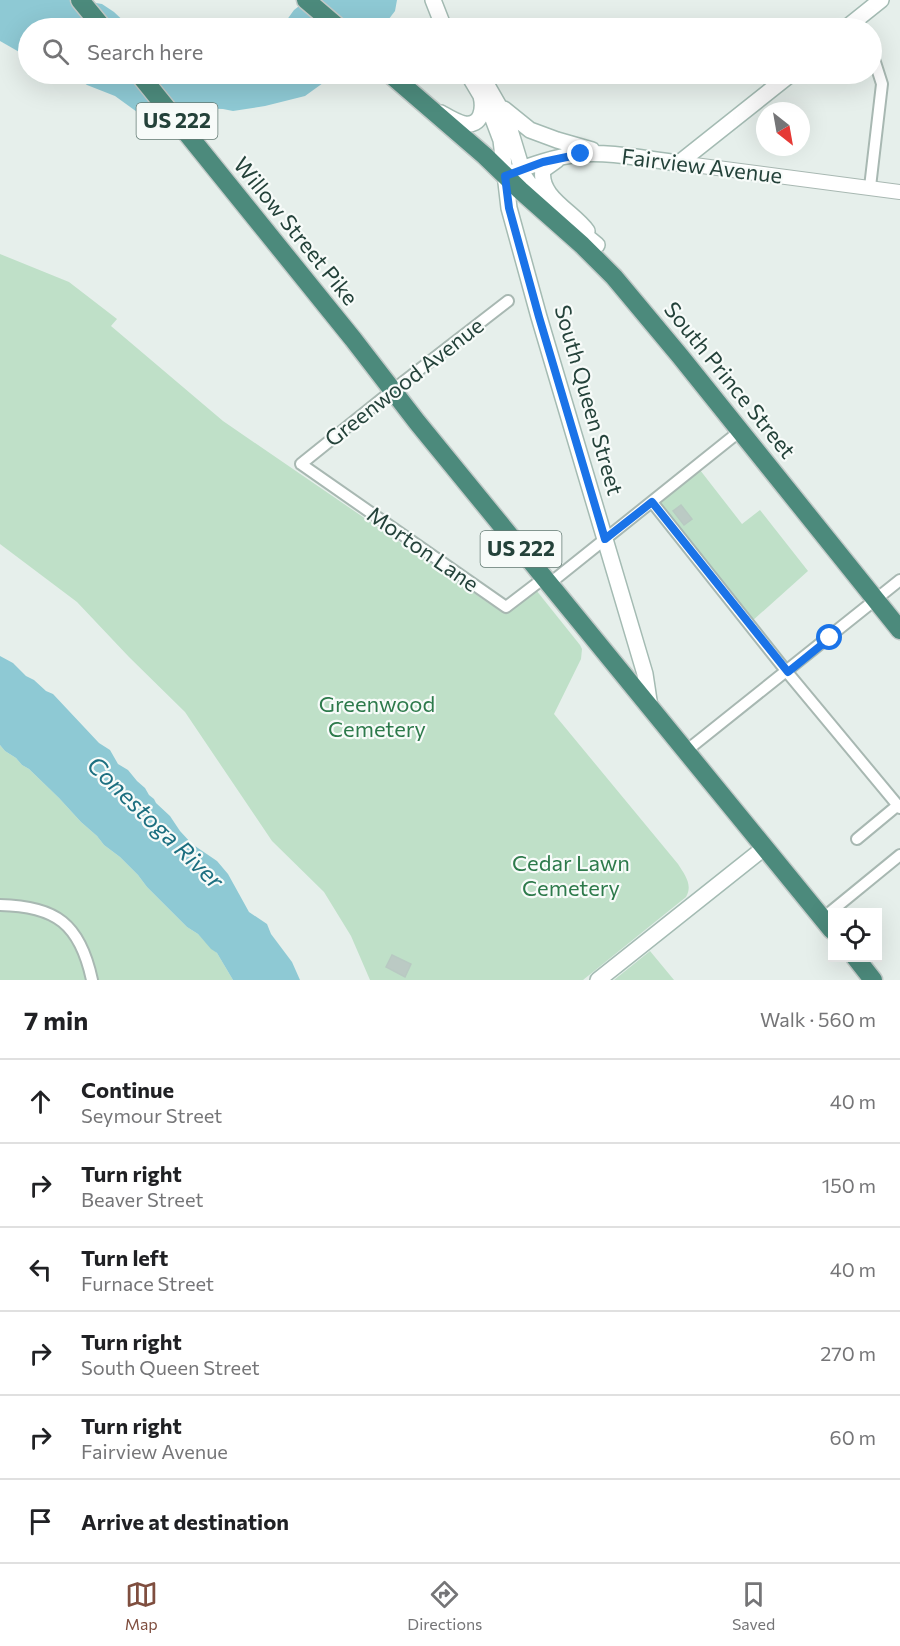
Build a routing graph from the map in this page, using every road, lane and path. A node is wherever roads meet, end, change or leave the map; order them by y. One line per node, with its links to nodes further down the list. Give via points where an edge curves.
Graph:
1 (80, 0): 5 (highway)
2 (306, 0): 6 (highway)
3 (433, 0): 7 (main road)
4 (881, 0): 8 (main road)
5 (95, 18)
6 (327, 18)
7 (440, 18)
8 (858, 18)
9 (148, 84): 27 (highway, Willow Street Pike / US 222)
10 (402, 84): 17 (highway)
11 (474, 84): 15 (main road)
12 (484, 84): 16 (main road)
13 (779, 84): 20 (main road)
14 (882, 84): 22 (street)
15 (480, 93): 17 (main road, via 483,109 472,124); 21 (main road)
16 (498, 103): 18 (main road, via 530,130); 21 (main road, via 507,120)
17 (426, 105): 21 (highway, via 485,156)
18 (607, 155): 19 (main road, Fairview Avenue); 20 (main road, Fairview Avenue)
19 (560, 158): 21 (main road, Fairview Avenue); 24 (main road, via 543,170 544,184)
20 (679, 164): 22 (street, Fairview Avenue)
21 (513, 172): 24 (main road); 25 (highway, South Prince Street); 31 (main road, South Queen Street, via 509,208)
22 (870, 187): 23 (street, Fairview Avenue)
23 (900, 192)
24 (597, 245): 25 (main road)
25 (633, 298): 28 (highway, South Prince Street)
26 (508, 301): 27 (street, Greenwood Avenue)
27 (393, 390): 29 (street, Greenwood Avenue); 33 (highway, US 222)
28 (740, 431): 30 (street); 34 (highway, South Prince Street)
29 (301, 464): 33 (street, Morton Lane, via 507,607)
30 (652, 502): 31 (street); 36 (street)
31 (605, 539): 33 (street); 37 (main road, South Queen Street, via 645,674)
32 (900, 580): 34 (street)
33 (547, 581): 37 (highway, US 222)
34 (875, 600): 35 (highway, South Prince Street); 36 (street)
35 (900, 630)
36 (788, 672): 38 (street); 39 (street)
37 (650, 707): 38 (highway, US 222)
38 (686, 751): 41 (highway, US 222)
39 (899, 807): 40 (street)
40 (857, 839)
41 (764, 848): 45 (highway, US 222); 48 (main road)
42 (900, 855): 44 (street)
43 (0, 905): 47 (street, via 23,906 53,914 63,921 77,938)
44 (845, 908)
45 (828, 924)
46 (859, 962): 49 (highway)
47 (92, 980)
48 (598, 980)
49 (873, 980)

